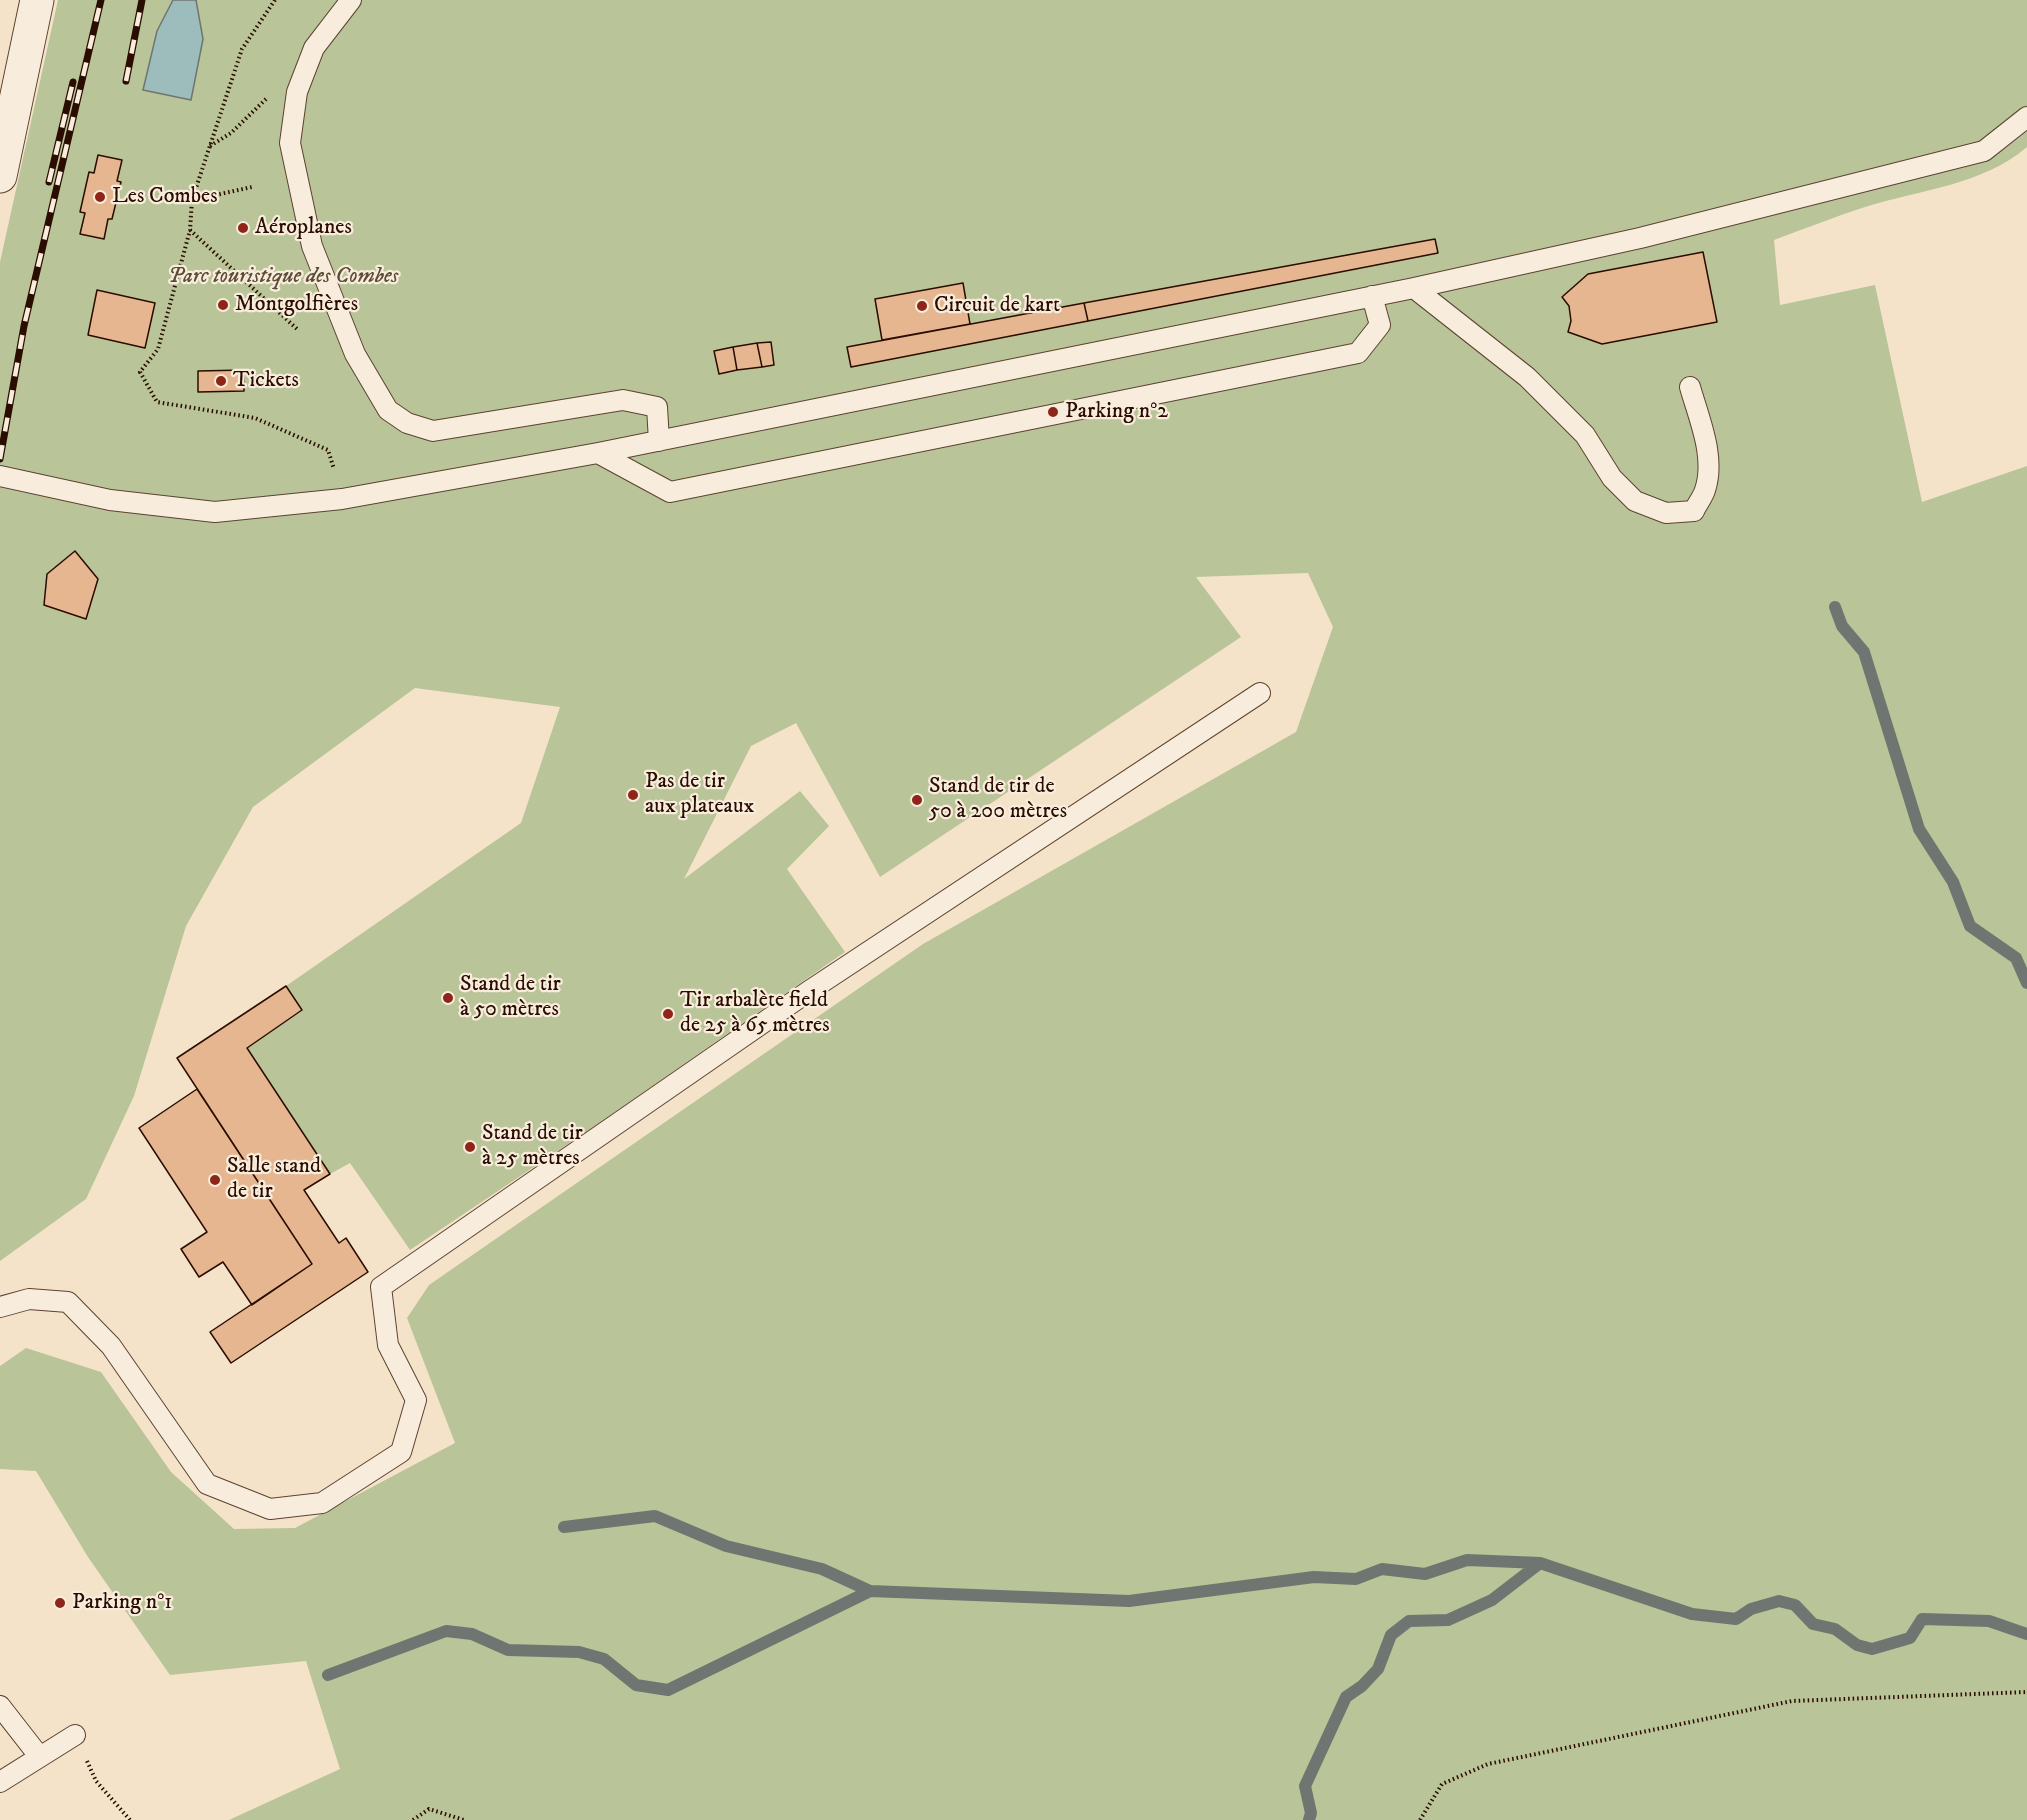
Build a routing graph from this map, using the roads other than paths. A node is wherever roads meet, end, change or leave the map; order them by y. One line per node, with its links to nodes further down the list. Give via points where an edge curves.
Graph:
1 (37, 0): 4 (street)
2 (351, 0): 8 (lane, via 314,48 297,92 290,143 312,246 355,354 388,410 407,423 433,431 623,400 657,406)
3 (2027, 117): 5 (lane, via 1984,151 1640,238)
4 (0, 176)
5 (1414, 288): 6 (lane); 7 (lane, via 1527,377 1585,435 1612,478 1635,501 1666,513 1694,511 1705,490 1709,464)
6 (1372, 296): 8 (lane); 9 (lane, via 1380,325 1358,353 670,492)
7 (1690, 387)
8 (659, 441): 9 (lane)
9 (598, 453): 10 (lane, via 342,499 215,512 110,500)
10 (0, 476)
11 (1260, 693): 12 (lane, via 809,991 381,1287 388,1345 416,1400 402,1452 322,1503 270,1509 207,1484 111,1346 68,1302 30,1299)
12 (0, 1307)
13 (0, 1706): 15 (lane)
14 (75, 1735): 15 (lane)
15 (39, 1756): 16 (lane)
16 (0, 1782)

